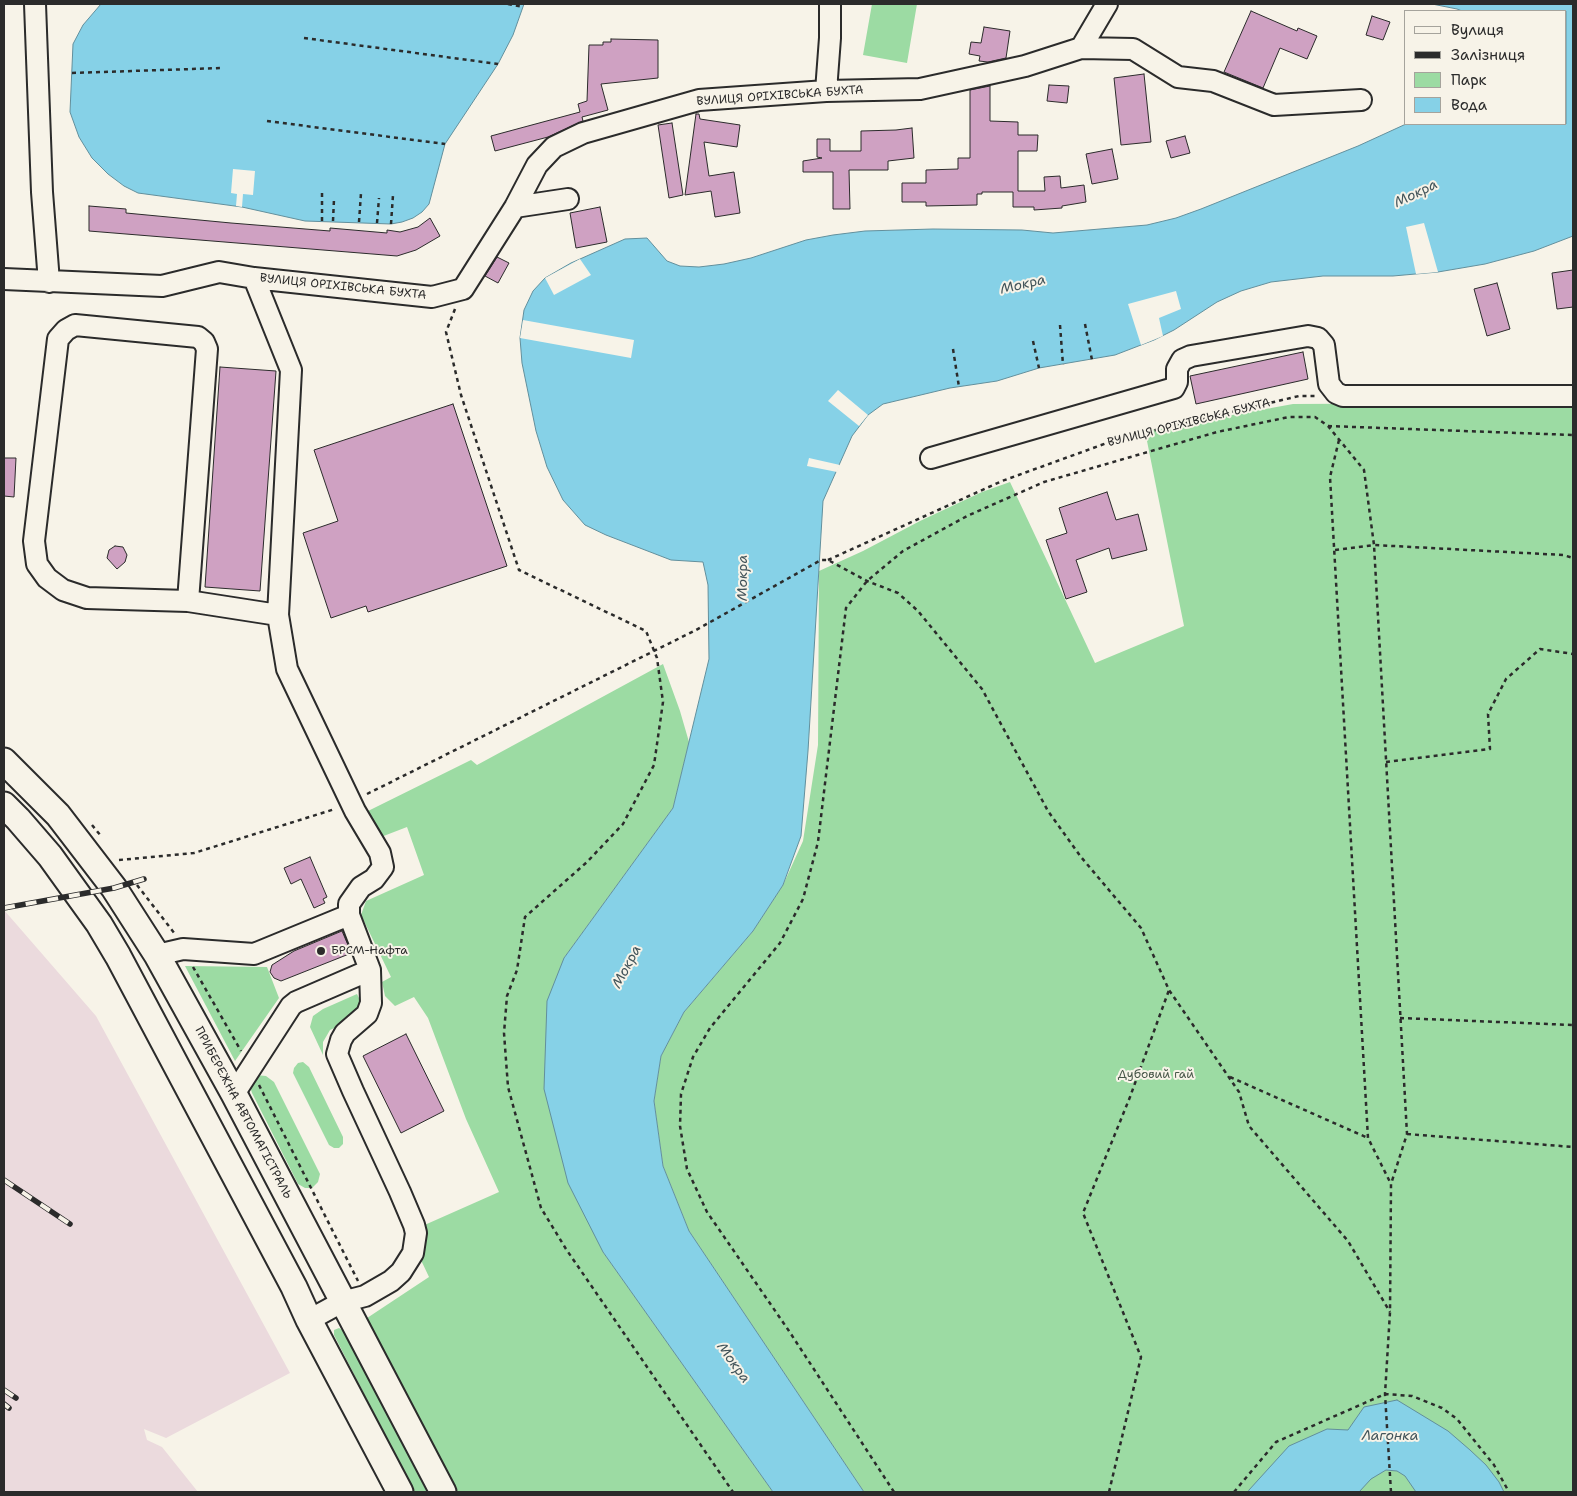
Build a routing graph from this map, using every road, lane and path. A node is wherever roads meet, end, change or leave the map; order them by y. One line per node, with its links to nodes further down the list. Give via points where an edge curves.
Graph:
1 (35, 4): 29 (street)
2 (508, 4): 5 (path)
3 (830, 4): 11 (street)
4 (1107, 4): 7 (street)
5 (522, 7)
6 (304, 38): 8 (path)
7 (1081, 48): 11 (street, ВУЛИЦЯ ОРІХІВСЬКА БУХТА, via 1025,66 920,89); 12 (street, ВУЛИЦЯ ОРІХІВСЬКА БУХТА, via 1133,49 1178,77 1213,81 1274,105)
8 (498, 64)
9 (222, 68): 10 (path)
10 (72, 73)
11 (826, 91): 21 (street, ВУЛИЦЯ ОРІХІВСЬКА БУХТА, via 699,100 583,134 548,153 537,165)
12 (1361, 100)
13 (266, 121): 14 (path)
14 (445, 144)
15 (322, 193): 22 (path)
16 (361, 193): 24 (path)
17 (393, 195): 26 (path)
18 (379, 198): 25 (path)
19 (334, 199): 23 (path)
20 (568, 199): 21 (street)
21 (515, 207): 30 (street, ВУЛИЦЯ ОРІХІВСЬКА БУХТА)
22 (322, 221)
23 (333, 222)
24 (359, 222)
25 (378, 223)
26 (391, 224)
27 (254, 278): 29 (street, ВУЛИЦЯ ОРІХІВСЬКА БУХТА, via 219,272 162,286); 30 (street, ВУЛИЦЯ ОРІХІВСЬКА БУХТА, via 432,297); 51 (street, via 291,370)
28 (4, 279): 29 (street, ВУЛИЦЯ ОРІХІВСЬКА БУХТА)
29 (49, 282)
30 (463, 289): 52 (path, via 446,332 461,395 519,570 646,631)
31 (1085, 324): 35 (path)
32 (1060, 325): 36 (path)
33 (1033, 341): 37 (path)
34 (954, 349): 38 (path)
35 (1092, 360)
36 (1063, 365)
37 (1040, 368)
38 (959, 388)
39 (1343, 396): 40 (street); 44 (street, via 1329,384 1324,345 1318,338 1308,336 1191,356 1182,360 1177,369 1174,388); 48 (path, ВУЛИЦЯ ОРІХІВСЬКА БУХТА, via 1298,396 1118,439 1002,481)
40 (1573, 396)
41 (1328, 426): 42 (path); 43 (path); 49 (path, via 1315,417 1289,417 1217,432 1044,482 967,516 904,551)
42 (1573, 435)
43 (1339, 440): 45 (path, via 1364,470); 46 (path, via 1330,477)
44 (931, 458)
45 (1374, 545): 46 (path); 47 (path); 55 (path)
46 (1335, 550): 68 (path)
47 (1573, 558)
48 (828, 560): 49 (path); 52 (path, via 821,560)
49 (867, 581): 62 (path, via 898,593 918,612 982,689 1048,811 1081,857 1141,928); 83 (path, via 846,608 818,842 803,899 780,943 710,1028 693,1057 681,1094 680,1126 687,1169 707,1212 789,1330)
50 (188, 601): 50 (street, via 87,598 63,590 36,564 34,541 58,339 75,325 198,337 208,349); 51 (street)
51 (278, 615): 56 (street, via 287,669)
52 (654, 651): 56 (path); 82 (path, via 663,702 654,765 622,824 587,862 525,917 517,970 507,996 504,1033 508,1087 541,1208)
53 (1573, 654): 55 (path, via 1540,649 1506,680 1488,714 1490,749)
54 (4, 761): 60 (main road, ПРИБЕРЕЖНА АВТОМАГІСТРАЛЬ, via 58,815 114,888)
55 (1386, 762): 63 (path)
56 (351, 802): 58 (path, via 194,853); 59 (street, via 380,853 383,867 353,898 349,904)
57 (4, 805): 72 (main road, via 50,856 99,924)
58 (119, 860)
59 (349, 915): 60 (street, via 254,954 183,949); 61 (street)
60 (157, 955): 66 (main road, ПРИБЕРЕЖНА АВТОМАГІСТРАЛЬ)
61 (370, 970): 66 (street, via 290,1006); 73 (street, via 371,1003 367,1014 345,1033 337,1054 414,1224 415,1244 408,1262 391,1281 365,1296)
62 (1169, 990): 65 (path); 84 (path, via 1083,1213 1141,1357)
63 (1400, 1018): 64 (path); 67 (path)
64 (1573, 1025)
65 (1228, 1076): 68 (path); 74 (path, via 1239,1092 1249,1126 1348,1241)
66 (234, 1094): 71 (main road, ПРИБЕРЕЖНА АВТОМАГІСТРАЛЬ)
67 (1407, 1134): 69 (path); 70 (path)
68 (1368, 1138): 70 (path)
69 (1573, 1147)
70 (1391, 1184): 74 (path)
71 (326, 1269): 72 (main road, via 326,1280 321,1289 311,1295); 73 (main road, ПРИБЕРЕЖНА АВТОМАГІСТРАЛЬ)
72 (294, 1287): 75 (main road)
73 (342, 1302): 75 (street); 76 (main road, ПРИБЕРЕЖНА АВТОМАГІСТРАЛЬ)
74 (1390, 1312): 78 (path)
75 (309, 1320): 77 (main road)
76 (355, 1326): 77 (main road, via 348,1321 336,1320 326,1326); 81 (main road, ПРИБЕРЕЖНА АВТОМАГІСТРАЛЬ)
77 (321, 1344): 80 (main road)
78 (1385, 1394): 79 (path); 85 (path, via 1276,1442); 86 (path, via 1412,1396 1442,1408 1457,1419 1494,1465)
79 (1391, 1491)
80 (400, 1492)
81 (443, 1492)
82 (733, 1492)
83 (894, 1492)
84 (1109, 1492)
85 (1234, 1492)
86 (1509, 1492)

